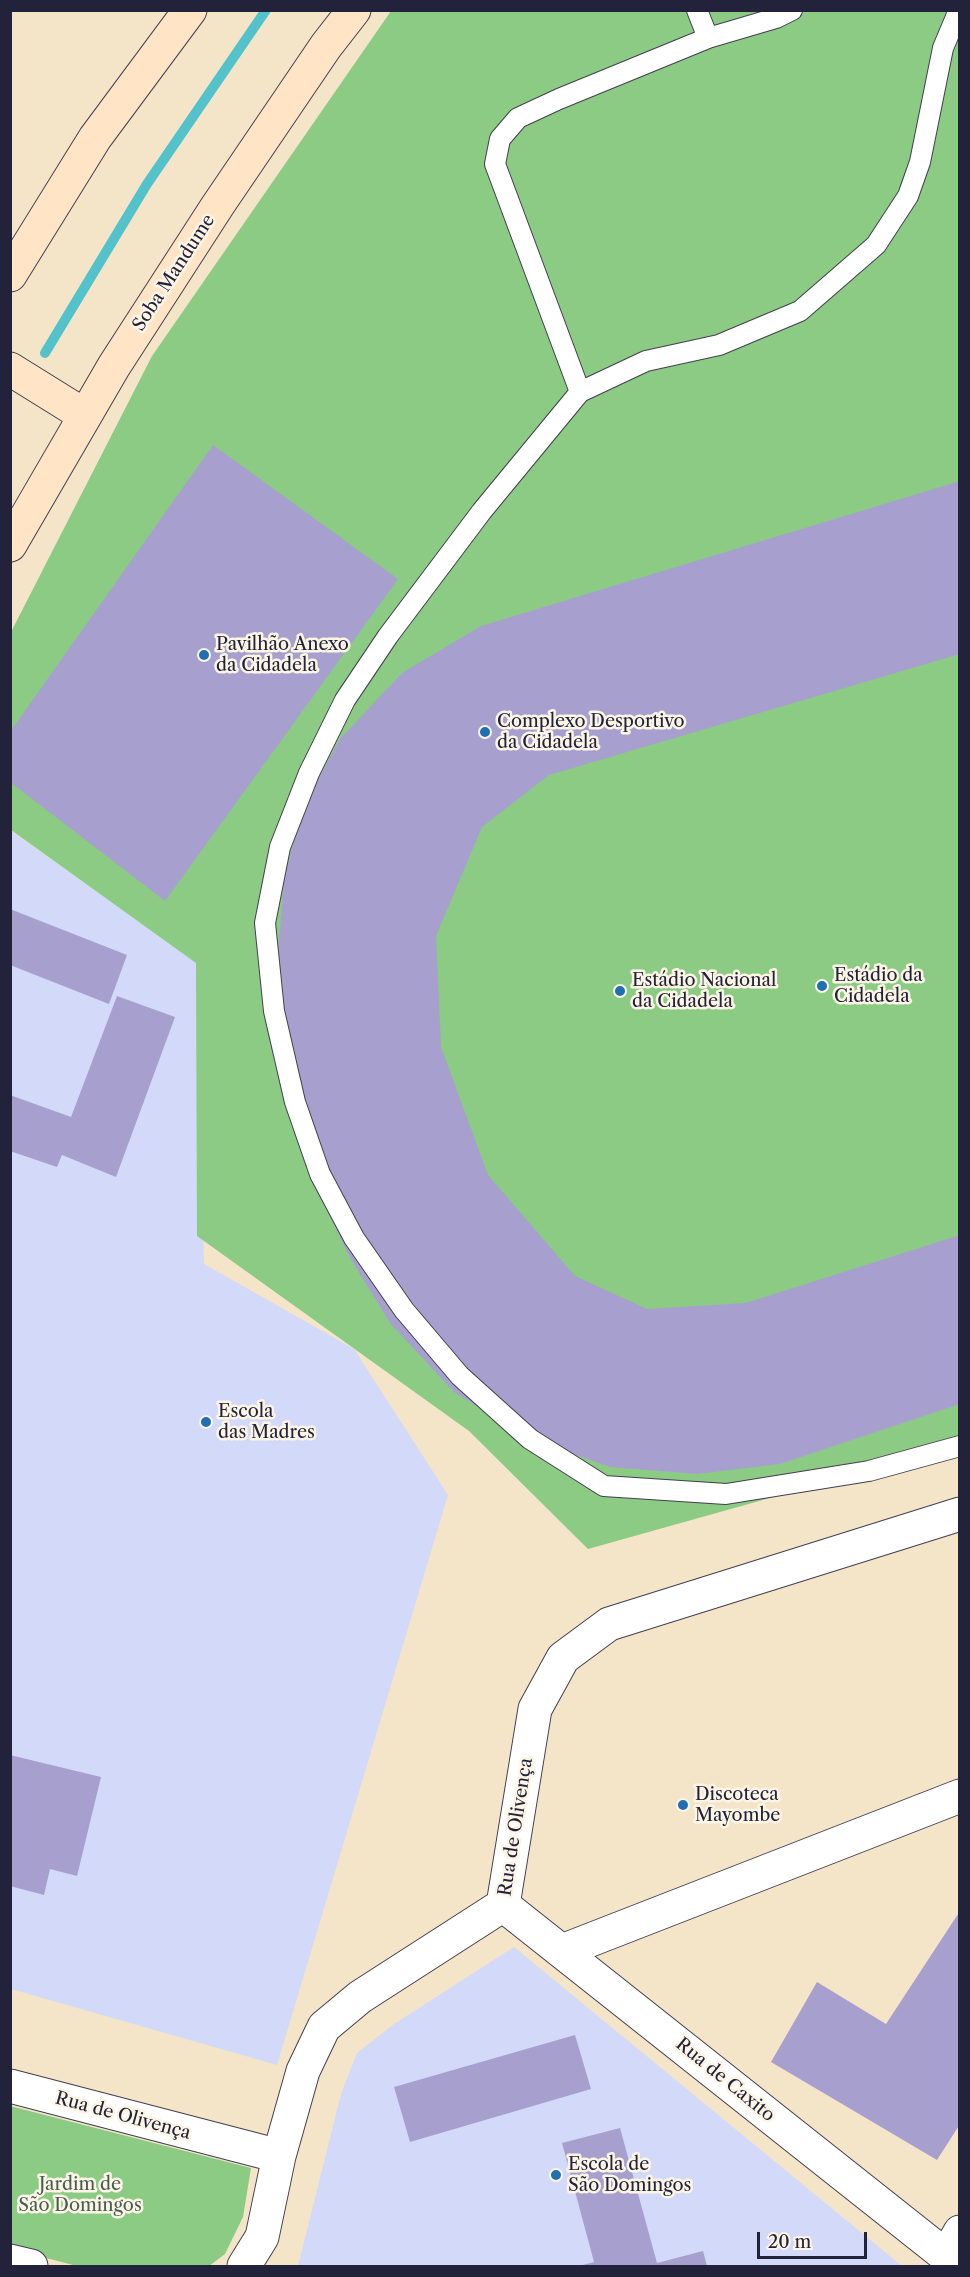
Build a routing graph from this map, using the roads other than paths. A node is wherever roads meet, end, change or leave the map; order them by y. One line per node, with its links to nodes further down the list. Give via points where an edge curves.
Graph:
1 (190, 10): 7 (main road, via 95,138)
2 (354, 10): 10 (main road, Soba Mandume, via 218,205)
3 (697, 10): 6 (lane)
4 (792, 10): 6 (lane)
5 (959, 10): 9 (lane, via 943,48 920,162 908,196 876,245 800,310 719,345 646,361)
6 (708, 38): 9 (lane, via 518,118 500,139 495,164)
7 (10, 275)
8 (10, 369): 10 (main road)
9 (580, 392): 12 (lane, via 482,511 345,700 309,773 280,847 265,923 274,1011 295,1102 320,1173 354,1238 404,1310 460,1376 530,1439 604,1486 726,1494 868,1471)
10 (84, 415): 11 (main road, Soba Mandume)
11 (10, 545)
12 (960, 1446)
13 (960, 1514): 15 (street, Rua de Olivença, via 609,1624 563,1658 536,1709)
14 (960, 1796): 16 (street)
15 (503, 1905): 16 (street, Rua de Caxito); 18 (street, Rua de Olivença, via 360,1997 324,2027 303,2071)
16 (562, 1951): 19 (street, Rua de Caxito)
17 (10, 2086): 18 (street, Rua de Olivença)
18 (279, 2156): 22 (street, via 262,2237)
19 (952, 2252)
20 (10, 2261): 21 (street)
21 (31, 2266)
22 (244, 2266)

